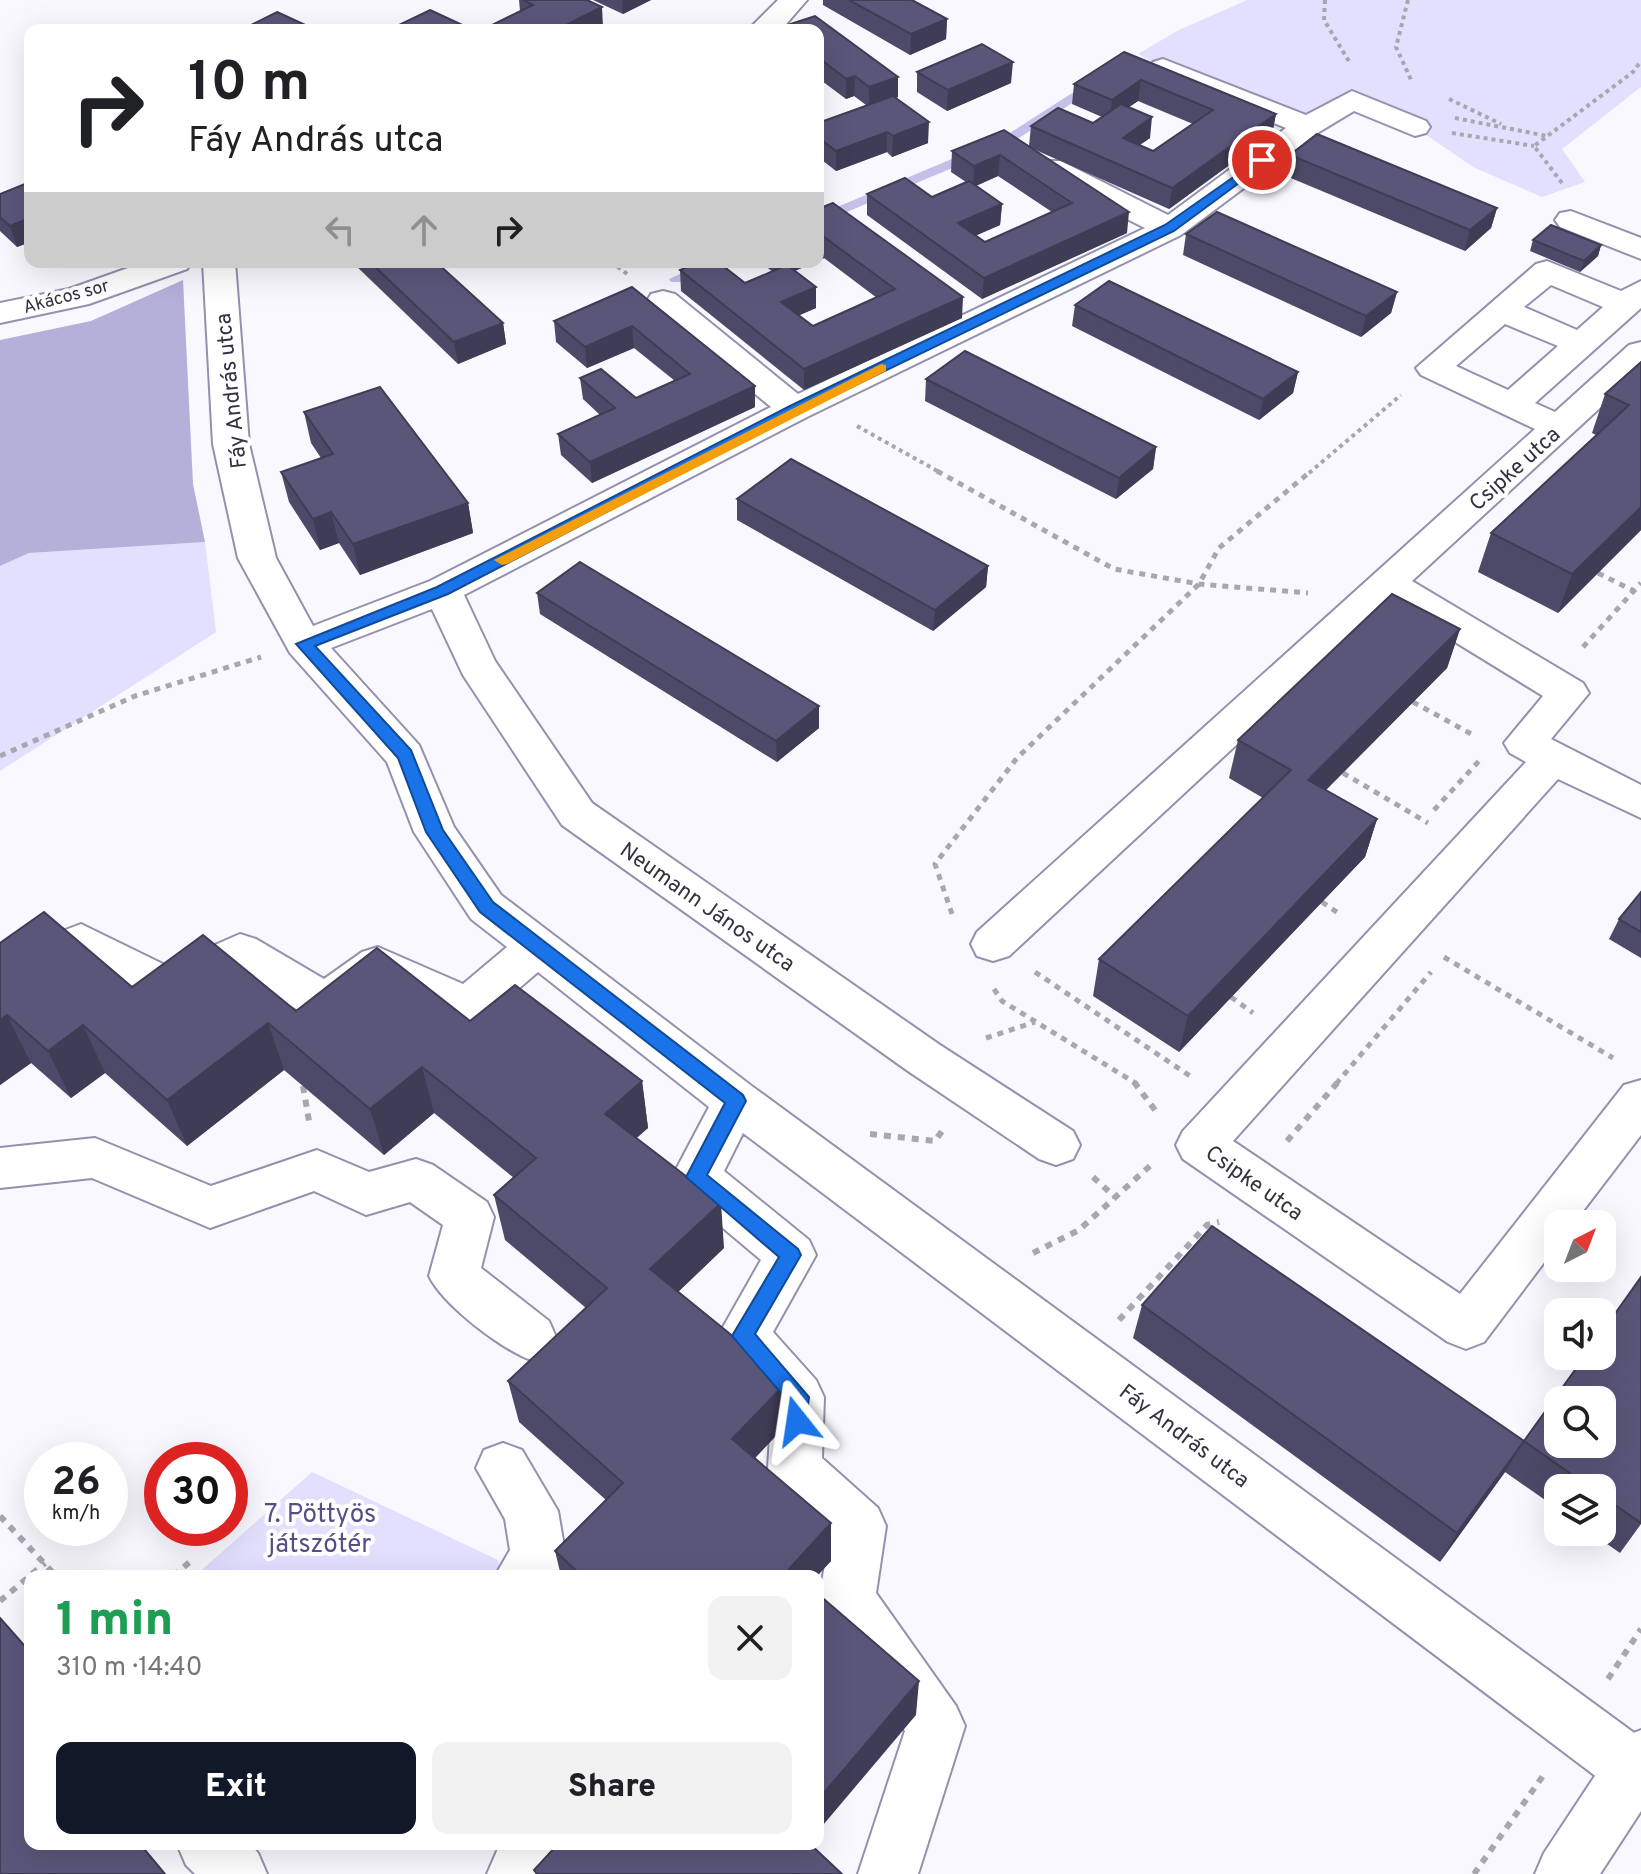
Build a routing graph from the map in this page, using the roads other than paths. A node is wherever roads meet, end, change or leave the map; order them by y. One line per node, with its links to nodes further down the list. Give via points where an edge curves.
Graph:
1 (793, 0): 2 (street)
2 (771, 24)
3 (1351, 63): 5 (street)
4 (1163, 68): 6 (street)
5 (1352, 100): 6 (street); 7 (street)
6 (1308, 126): 10 (street)
7 (1415, 127)
8 (1021, 154): 10 (street)
9 (1569, 205): 11 (street)
10 (1170, 228): 21 (street, via 972,311)
11 (1641, 249)
12 (159, 268): 17 (street, Akácos sor, via 77,297)
13 (219, 268): 25 (street, Fáy András utca, via 231,444 257,558)
14 (1633, 298): 16 (street, via 1547,271); 18 (street)
15 (663, 301): 21 (street)
16 (1502, 310): 18 (street); 20 (street, via 1433,368)
17 (0, 313)
18 (1581, 344): 20 (street)
19 (1641, 352): 22 (street, Csipke utca)
20 (1512, 405): 22 (street)
21 (795, 409): 23 (street)
22 (1559, 427): 24 (street, Csipke utca)
23 (443, 590): 25 (street); 33 (street, Neumann János utca, via 477,665 577,814)
24 (1378, 592): 26 (street, via 1569,693 1524,743); 28 (street, Csipke utca)
25 (304, 644): 29 (street, Fáy András utca, via 405,755 435,832 486,907)
26 (1553, 758): 27 (street); 31 (street, Csipke utca, via 1200,1145 1466,1326)
27 (1641, 803)
28 (993, 944)
29 (537, 948): 30 (street, via 467,1006 378,964 325,1002 240,951 166,986 81,941 6,975); 32 (street, Fáy András utca)
30 (0, 973)
31 (1641, 1099)
32 (736, 1101): 38 (street, Fáy András utca); 43 (street, via 696,1177 791,1255 743,1336 798,1397 795,1468 859,1526 847,1599 936,1726)
33 (1056, 1145)
34 (0, 1168): 35 (street, via 95,1158 210,1207 317,1170 366,1194 416,1180 470,1217 454,1276)
35 (531, 1337)
36 (503, 1468): 37 (street, via 531,1511 539,1558)
37 (528, 1570)
38 (1638, 1764): 44 (street)
39 (213, 1850): 41 (street)
40 (528, 1850): 42 (street)
41 (237, 1874)
42 (517, 1874)
43 (888, 1874)
44 (1565, 1874)

